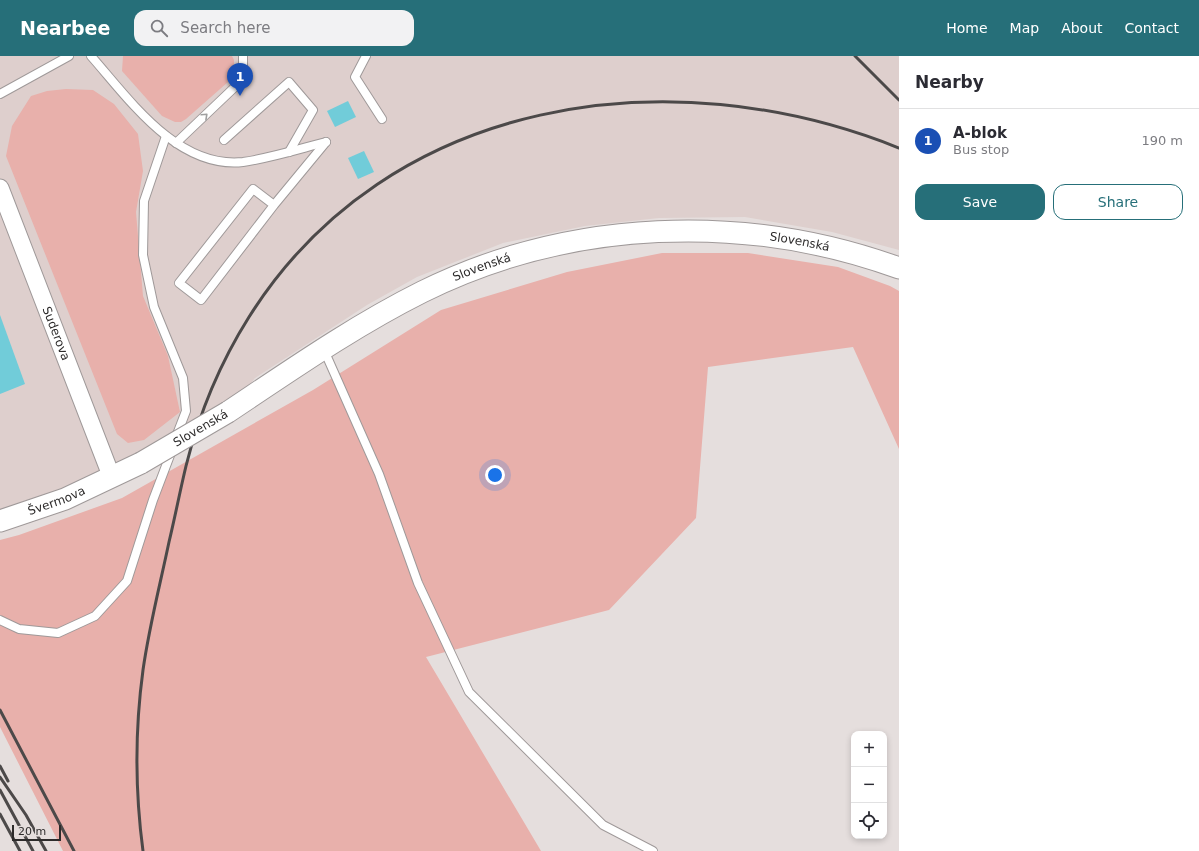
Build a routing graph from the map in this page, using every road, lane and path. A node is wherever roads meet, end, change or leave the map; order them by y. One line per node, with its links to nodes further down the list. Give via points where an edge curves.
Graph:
1 (69, 56): 5 (lane)
2 (91, 56): 7 (lane, via 150,122)
3 (243, 56): 9 (lane, one-way to 3, via 238,84 243,72)
4 (366, 56): 6 (lane, via 355,77)
5 (0, 94)
6 (382, 119)
7 (166, 136): 9 (lane); 17 (lane, via 144,202 143,255 154,307 183,378 186,411 126,581 95,616 58,633 19,629)
8 (224, 140): 10 (lane, via 289,82 313,110)
9 (176, 143): 10 (lane, via 194,153 227,162 242,162)
10 (288, 152): 12 (lane, via 326,142)
11 (0, 188): 15 (street, Suderova)
12 (274, 205): 12 (lane, via 201,300 179,283 253,189)
13 (899, 268): 14 (street, Slovenská, via 829,247 747,233 668,231 611,236 535,251 472,270 398,304)
14 (323, 349): 15 (street, Slovenská, bridge, via 228,412); 18 (lane, via 379,474 418,583 469,692 603,825)
15 (112, 478): 16 (street, Švermova, via 64,499)
16 (0, 521)
17 (0, 620)
18 (653, 851)

